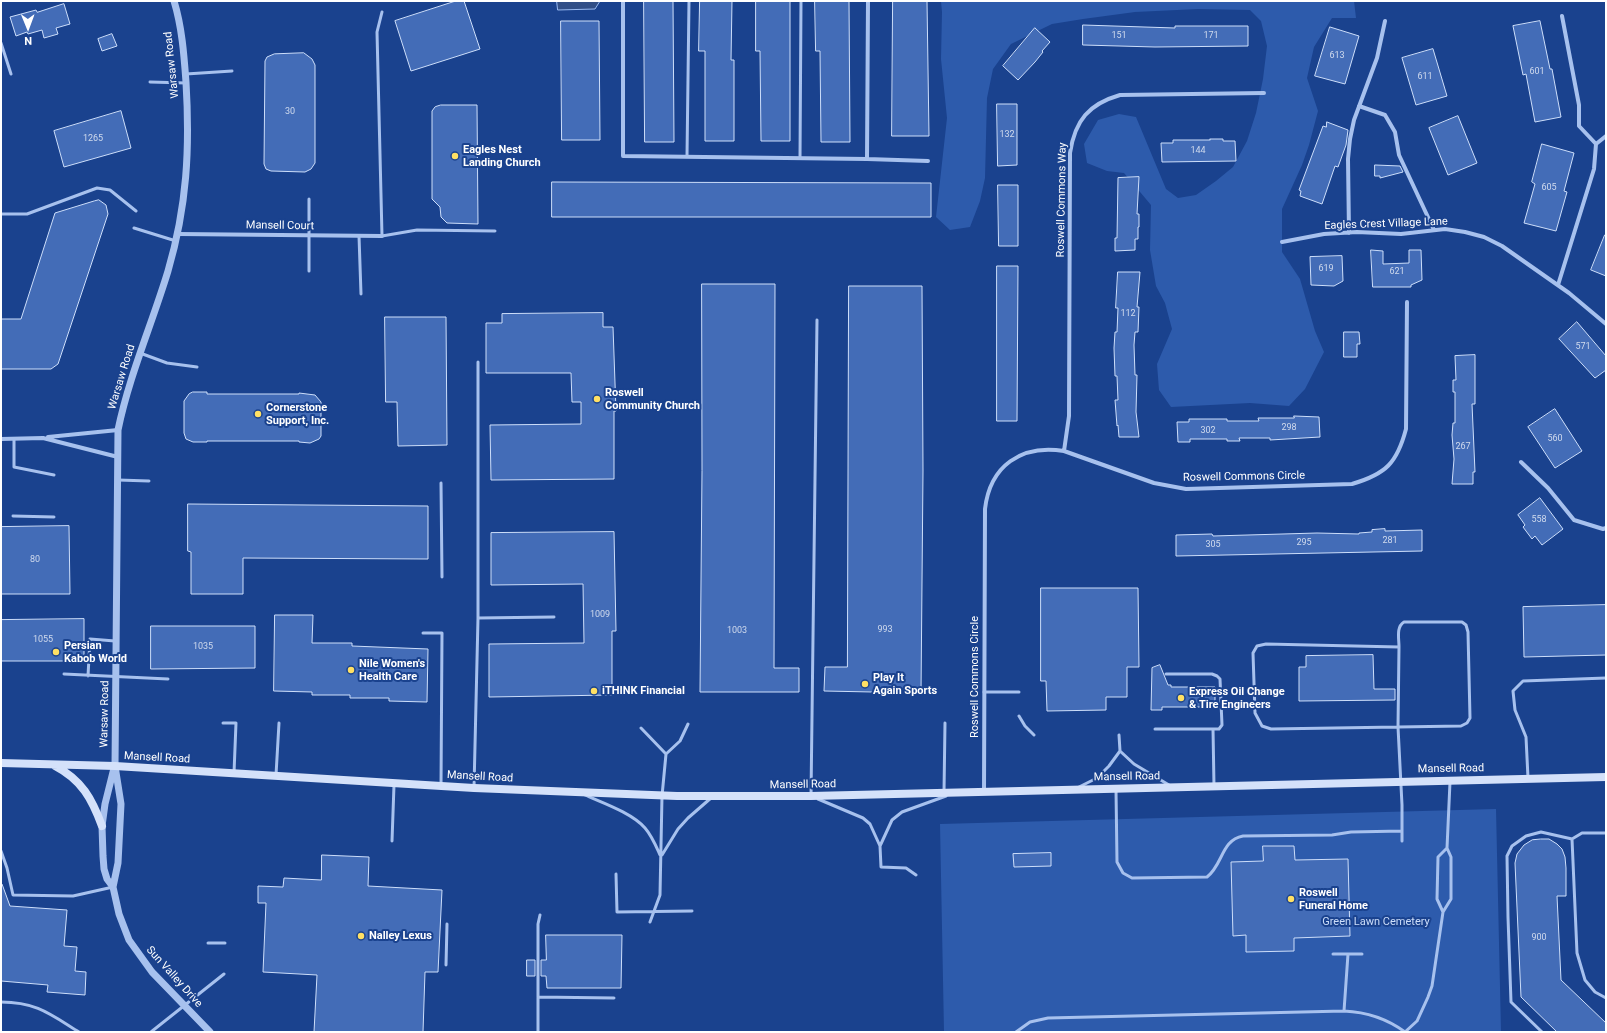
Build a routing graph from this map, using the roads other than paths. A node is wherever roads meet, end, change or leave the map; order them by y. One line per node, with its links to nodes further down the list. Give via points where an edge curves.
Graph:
1 (174, 1): 12 (street, Warsaw Road)
2 (623, 1): 19 (street, via 623,156)
3 (689, 1): 19 (lane)
4 (801, 1): 20 (lane)
5 (868, 1): 21 (street)
6 (382, 12): 32 (lane, via 377,32)
7 (1562, 16): 18 (street, via 1579,105 1579,126)
8 (1385, 21): 16 (street, via 1377,58)
9 (1, 44): 11 (lane)
10 (232, 71): 12 (lane)
11 (11, 74)
12 (186, 74): 14 (street, Warsaw Road)
13 (150, 82): 14 (lane)
14 (186, 83): 33 (street, Warsaw Road, via 188,153 185,194)
15 (1264, 93): 48 (street, Roswell Commons Way, via 1120,95 1094,106 1078,125 1070,153 1069,416)
16 (1359, 106): 27 (street, via 1385,115 1394,132 1399,155); 29 (street, via 1350,139 1348,159)
17 (1606, 136): 18 (street)
18 (1596, 144): 36 (street, via 1594,169)
19 (687, 156): 20 (street)
20 (800, 158): 21 (street)
21 (867, 159): 22 (street)
22 (928, 161)
23 (309, 199): 30 (lane)
24 (136, 211): 25 (lane, via 110,190 97,188 27,214)
25 (1, 214)
26 (134, 228): 33 (lane)
27 (1434, 230): 29 (street, Eagles Crest Village Lane, via 1401,234); 36 (street, Eagles Crest Village Lane, via 1445,229 1484,237 1502,246)
28 (496, 231): 32 (lane, via 417,230)
29 (1349, 233): 34 (street, Eagles Crest Village Lane, via 1324,234)
30 (308, 235): 31 (street, Mansell Court); 33 (street, Mansell Court); 35 (lane)
31 (359, 236): 32 (street, Mansell Court); 37 (lane)
32 (382, 236)
33 (177, 238): 41 (street, Warsaw Road)
34 (1282, 242)
35 (309, 271)
36 (1558, 285): 40 (street, Eagles Crest Village Lane)
37 (361, 294)
38 (1407, 302): 48 (street, Roswell Commons Circle, via 1406,429 1401,448 1389,466 1372,478 1352,484 1186,488 1154,483)
39 (817, 320): 107 (lane)
40 (1606, 324)
41 (140, 353): 43 (lane, via 168,363); 44 (street, Warsaw Road)
42 (478, 362): 60 (lane)
43 (197, 367)
44 (118, 430): 45 (street); 49 (street, Warsaw Road)
45 (43, 438): 47 (street); 49 (street)
46 (1, 439): 47 (street)
47 (14, 439): 51 (lane, via 14,467)
48 (1064, 451): 70 (street, Roswell Commons Circle, via 1038,449 1015,457 997,473 986,496)
49 (118, 458): 52 (street, Warsaw Road)
50 (1521, 462): 57 (street, via 1548,488 1574,520)
51 (54, 475)
52 (118, 480): 53 (lane); 62 (street, Warsaw Road)
53 (149, 481)
54 (441, 483): 58 (lane)
55 (13, 516): 56 (lane)
56 (54, 517)
57 (1606, 528)
58 (442, 577)
59 (554, 617): 60 (lane)
60 (478, 618): 98 (lane)
61 (423, 633): 95 (lane, via 442,633)
62 (117, 641): 66 (lane, via 90,639); 67 (street, Warsaw Road)
63 (1399, 647): 77 (lane); 77 (lane, via 1399,628 1404,622 1462,622 1466,625 1470,718 1461,726); 77 (lane, via 1266,644 1257,646 1253,653 1255,713 1262,726 1271,729)
64 (64, 674): 66 (lane)
65 (1166, 674): 80 (lane, via 1212,674 1220,679 1222,725 1219,729)
66 (88, 676): 67 (lane)
67 (117, 678): 69 (lane); 87 (street, Warsaw Road)
68 (1606, 678): 91 (lane, via 1523,681 1513,691 1514,710 1526,737)
69 (168, 679)
70 (984, 692): 71 (lane); 104 (street, Roswell Commons Circle)
71 (1019, 692)
72 (1019, 716): 82 (lane)
73 (223, 723): 88 (lane, via 236,723)
74 (279, 723): 89 (lane)
75 (688, 724): 84 (lane, via 680,741)
76 (945, 724): 102 (lane)
77 (1398, 727): 94 (lane)
78 (641, 728): 84 (lane)
79 (1155, 728): 80 (lane)
80 (1213, 729): 96 (lane)
81 (1119, 734): 83 (lane)
82 (1034, 735)
83 (1120, 751): 97 (lane, via 1134,764); 100 (lane, via 1097,778)
84 (666, 754): 105 (lane)
85 (1, 763): 86 (main road, Mansell Road)
86 (53, 764): 87 (main road, Mansell Road); 108 (main road, via 68,772 84,790 93,802)
87 (115, 766): 88 (main road, Mansell Road); 108 (street, Sun Valley Drive); 120 (street, Sun Valley Drive, via 121,804 118,864)
88 (234, 773): 89 (main road, Mansell Road)
89 (276, 775): 93 (main road, Mansell Road)
90 (1606, 777): 91 (main road, Mansell Road)
91 (1528, 778): 92 (main road, Mansell Road)
92 (1451, 780): 94 (main road, Mansell Road); 115 (lane)
93 (394, 782): 95 (main road, Mansell Road); 112 (lane)
94 (1401, 782): 96 (main road, Mansell Road); 109 (lane)
95 (441, 786): 98 (main road, Mansell Road)
96 (1214, 786): 97 (main road, Mansell Road)
97 (1173, 787): 99 (main road, Mansell Road)
98 (474, 788): 101 (main road, Mansell Road)
99 (1116, 788): 100 (main road, Mansell Road); 109 (lane, via 1117,862 1123,873 1132,878 1208,877 1214,872 1229,842 1237,837)
100 (1074, 789): 104 (main road, Mansell Road)
101 (580, 792): 105 (main road, Mansell Road); 117 (lane, via 636,819 646,828)
102 (944, 792): 103 (main road, Mansell Road); 107 (main road, Mansell Road)
103 (957, 792): 104 (main road, Mansell Road); 114 (lane, via 902,812 892,820)
104 (984, 792)
105 (662, 796): 106 (main road, Mansell Road); 117 (lane)
106 (715, 796): 107 (main road, Mansell Road); 117 (lane, via 678,829)
107 (811, 796): 114 (lane, via 863,818 870,824)
108 (102, 826): 120 (street, Sun Valley Drive, via 104,869)
109 (1402, 831): 113 (lane)
110 (1606, 833): 111 (lane, via 1582,833)
111 (1572, 839): 136 (lane, via 1576,953 1585,980 1595,992); 146 (lane, via 1541,832 1526,836 1512,846 1507,856 1511,1002)
112 (392, 841)
113 (1402, 841)
114 (880, 846): 119 (lane, via 881,867 906,868)
115 (1447, 848): 123 (lane, via 1451,857 1451,899); 123 (lane, via 1438,857 1437,899)
116 (1, 851): 120 (lane, via 13,895 73,896)
117 (661, 857): 122 (lane, via 660,894)
118 (616, 874): 122 (lane, via 617,912)
119 (916, 876)
120 (113, 887): 138 (street, Sun Valley Drive, via 119,914 129,940 152,972)
121 (692, 911): 122 (lane)
122 (653, 912): 125 (lane)
123 (1443, 912): 145 (lane, via 1432,986 1417,1020)
124 (540, 915): 134 (lane)
125 (650, 922)
126 (447, 924): 132 (lane)
127 (208, 943): 128 (lane)
128 (225, 943)
129 (1333, 954): 130 (lane)
130 (1348, 954): 131 (lane); 139 (lane)
131 (1362, 954)
132 (446, 965)
133 (224, 974): 138 (lane)
134 (538, 997): 135 (lane); 143 (lane)
135 (614, 998)
136 (1606, 998)
137 (1, 1002): 140 (lane, via 17,1002 37,1007)
138 (185, 1005): 141 (lane); 142 (street, Sun Valley Drive)
139 (1344, 1011): 144 (lane, via 1048,1018 1030,1022); 145 (lane, via 1373,1015)
140 (79, 1032)
141 (151, 1032)
142 (210, 1032)
143 (538, 1032)
144 (1016, 1032)
145 (1405, 1032)
146 (1542, 1032)

